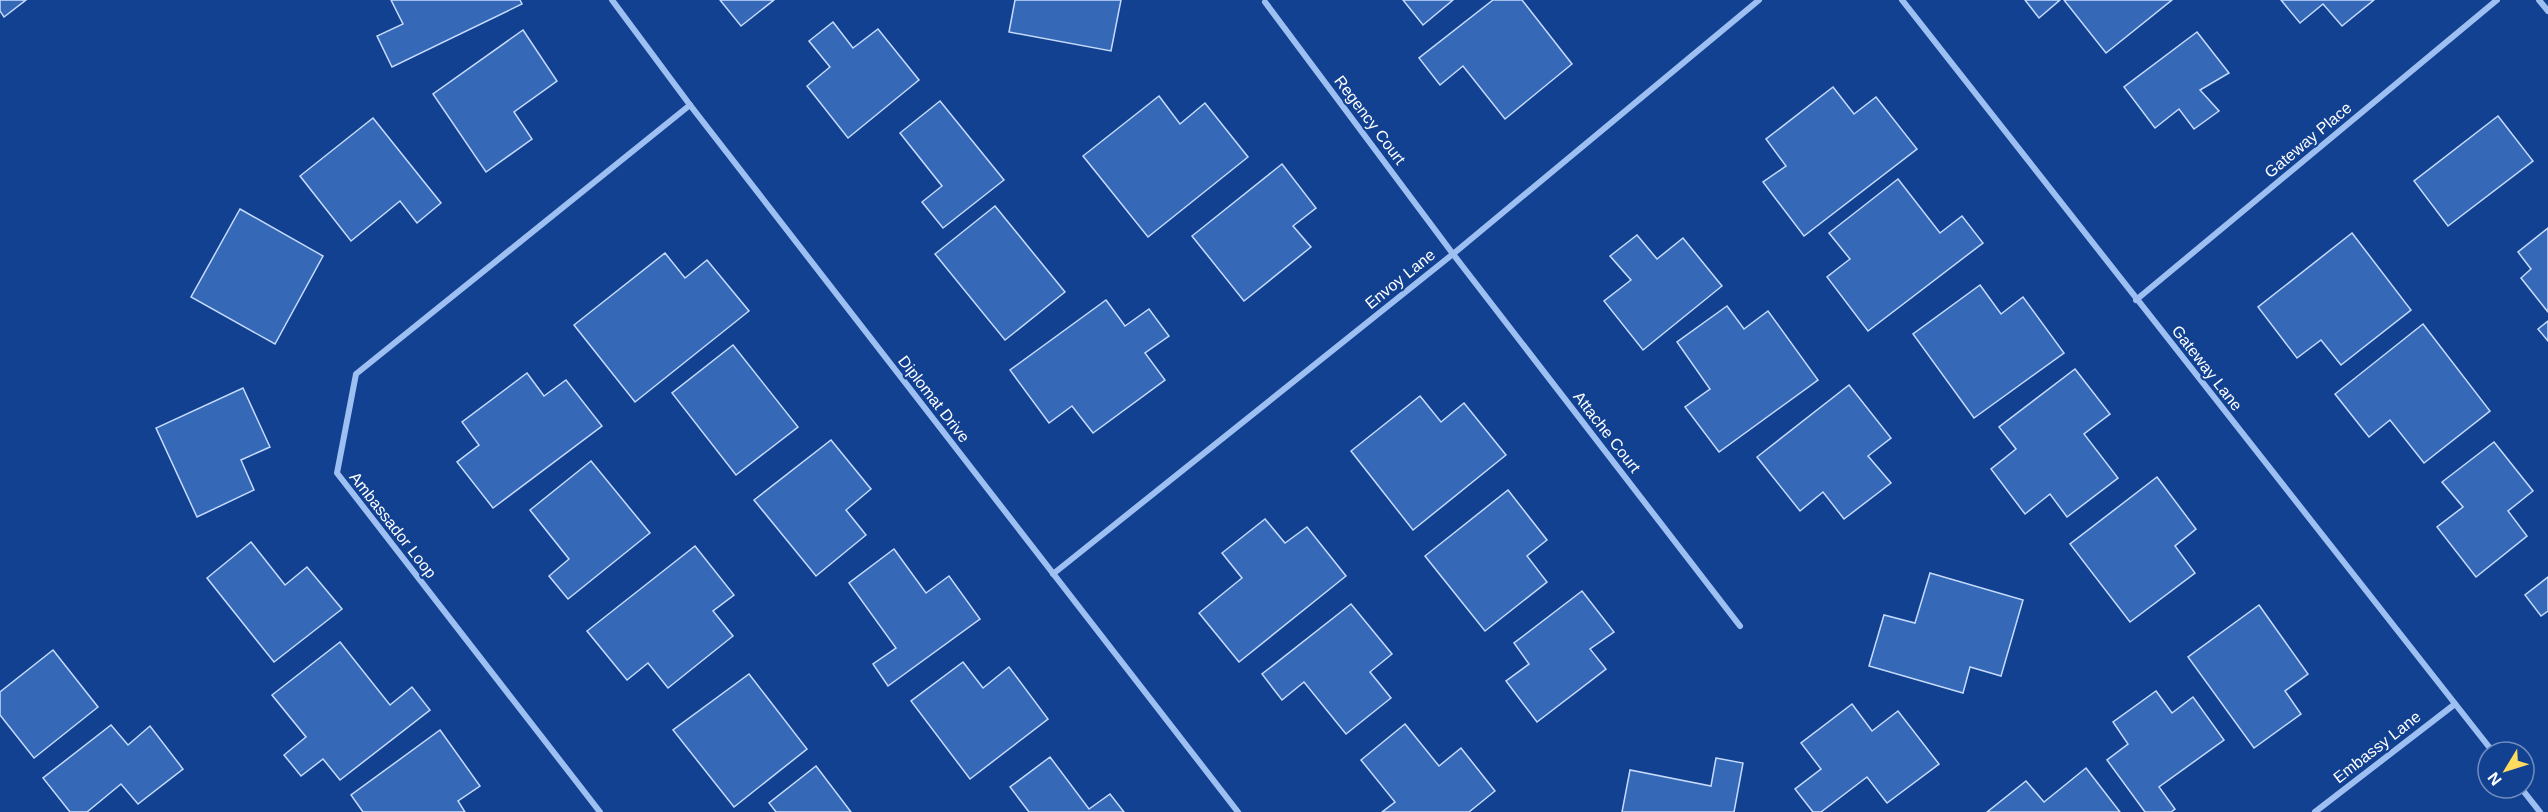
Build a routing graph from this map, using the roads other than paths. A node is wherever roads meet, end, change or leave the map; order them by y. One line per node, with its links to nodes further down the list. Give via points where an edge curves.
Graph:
1 (612, 0): 8 (street, Diplomat Drive)
2 (1759, 0): 9 (street, Envoy Lane)
3 (1902, 0): 10 (street, Gateway Lane)
4 (2498, 0): 10 (street, Gateway Place)
5 (2539, 0): 7 (street)
6 (1265, 2): 9 (street, Regency Court)
7 (2548, 11)
8 (690, 105): 11 (street, Diplomat Drive); 16 (street, Ambassador Loop, via 356,374 336,474)
9 (1453, 254): 11 (street, Envoy Lane); 12 (street, Attache Court)
10 (2136, 300): 13 (street, Gateway Lane)
11 (1053, 574): 17 (street, Diplomat Drive)
12 (1740, 627)
13 (2455, 704): 14 (street, Gateway Lane); 18 (street, Embassy Lane)
14 (2484, 740)
15 (2530, 800): 19 (street)
16 (600, 812)
17 (1238, 812)
18 (2315, 812)
19 (2540, 812)

